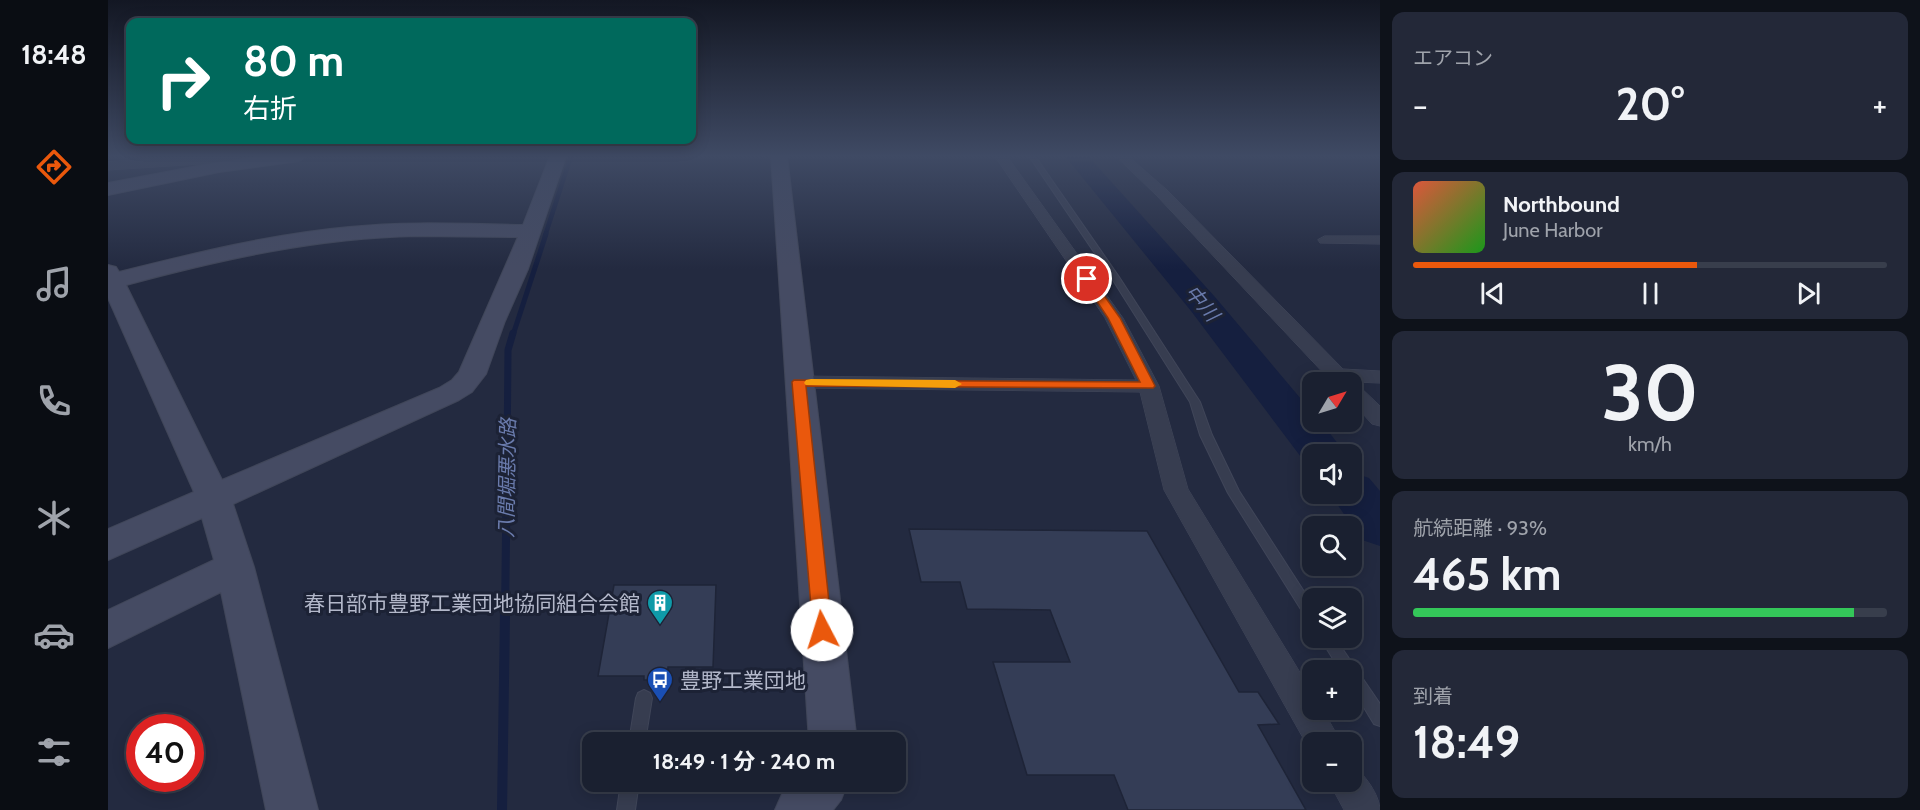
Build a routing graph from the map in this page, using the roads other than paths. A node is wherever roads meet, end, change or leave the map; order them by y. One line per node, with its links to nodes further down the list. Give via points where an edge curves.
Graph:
1 (544, 194): 6 (street)
2 (782, 194): 13 (street)
3 (1027, 194): 14 (street, via 1114,318)
4 (1058, 194): 20 (lane, via 1195,402 1234,493)
5 (1164, 194): 10 (street)
6 (531, 231): 9 (street, via 392,230 305,238); 17 (street, via 472,374 462,386)
7 (1325, 240): 8 (street)
8 (1380, 240)
9 (110, 277): 17 (street)
10 (1333, 372)
11 (1380, 377): 12 (street)
12 (1362, 378)
13 (799, 382): 14 (street); 26 (street)
14 (1149, 386): 27 (street, via 1176,490)
15 (1362, 400): 16 (street)
16 (1380, 419)
17 (214, 499): 18 (street); 19 (street)
18 (108, 545)
19 (235, 567): 21 (street); 31 (street)
20 (1302, 599)
21 (108, 630)
22 (1362, 690): 24 (lane)
23 (644, 698): 25 (lane)
24 (1380, 718)
25 (639, 732)
26 (832, 732)
27 (1318, 732)
28 (629, 792): 32 (lane)
29 (815, 792): 33 (street)
30 (1353, 792): 34 (street)
31 (292, 810)
32 (626, 810)
33 (801, 810)
34 (1364, 810)

